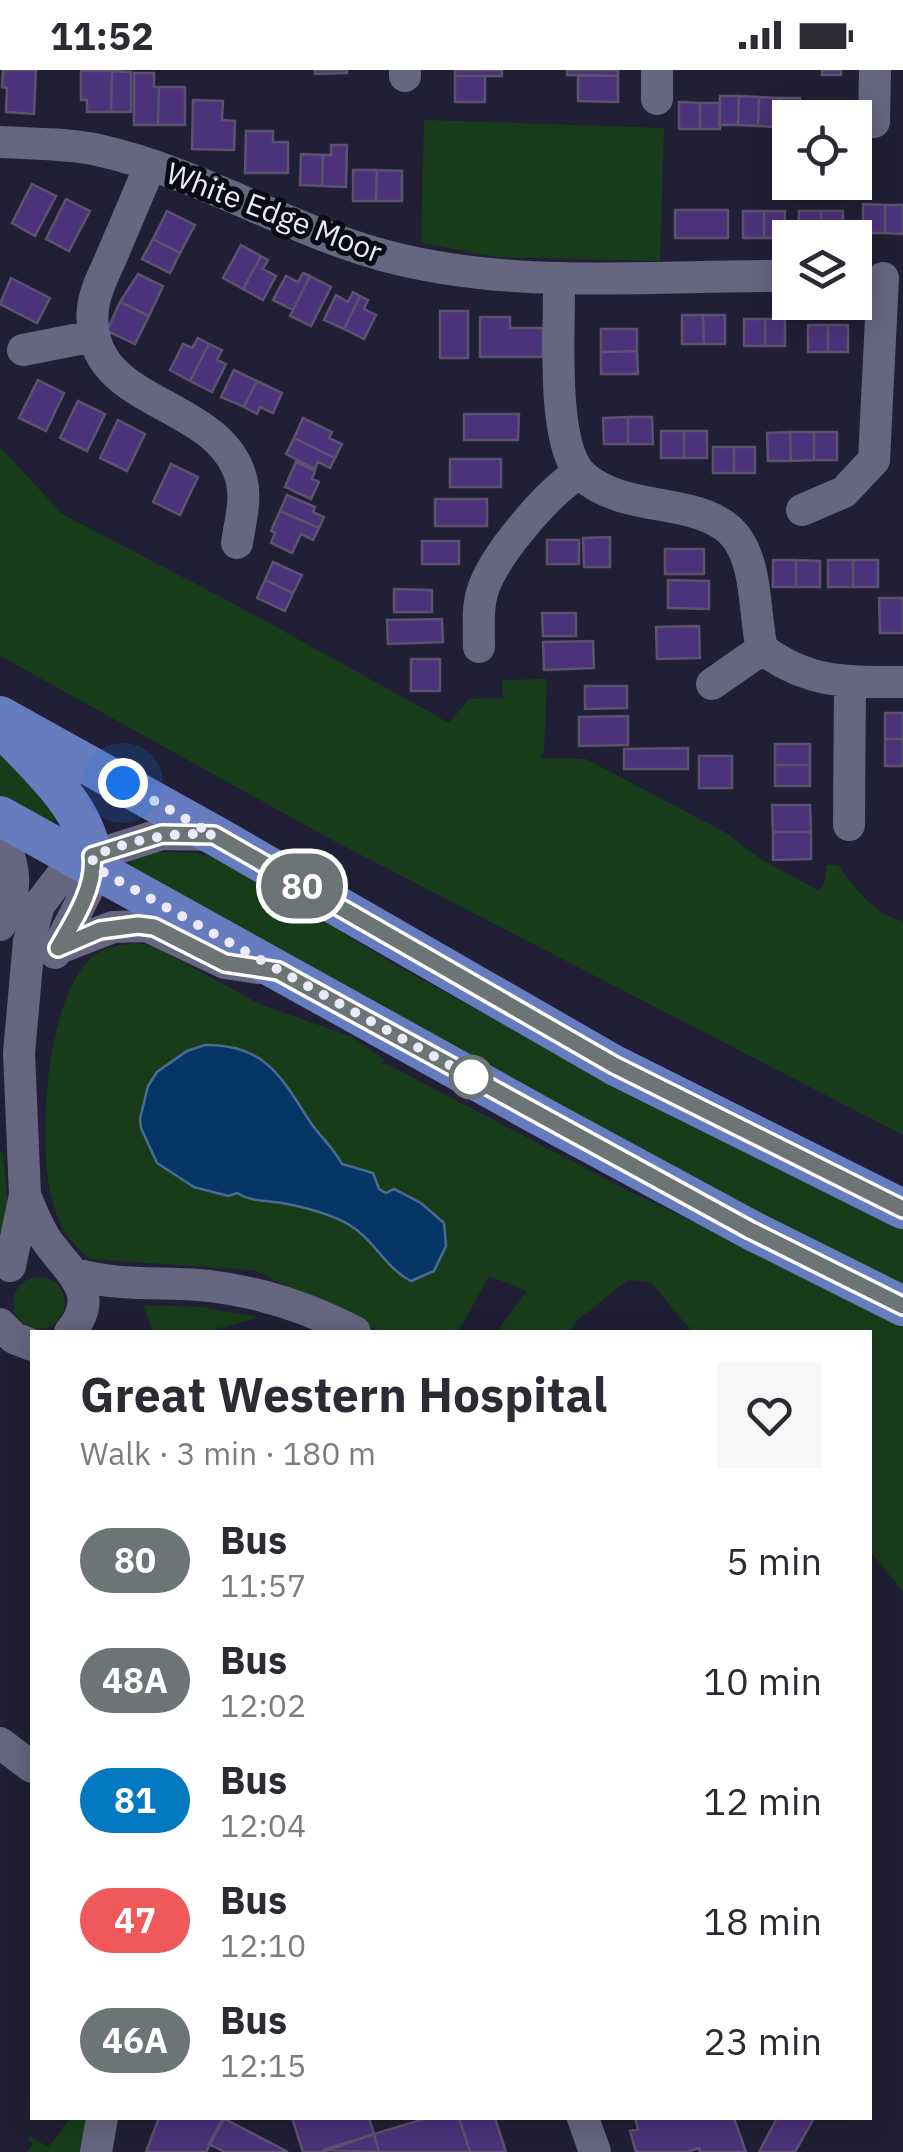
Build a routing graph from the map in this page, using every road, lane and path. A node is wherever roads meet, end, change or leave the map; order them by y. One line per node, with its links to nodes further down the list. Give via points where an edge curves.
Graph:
1 (875, 70): 2 (street)
2 (874, 122)
3 (0, 142): 4 (street, White Edge Moor, via 76,146)
4 (150, 166): 7 (street, White Edge Moor, via 385,256); 8 (street, via 95,297)
5 (772, 276): 7 (street, White Edge Moor)
6 (880, 277): 11 (street, via 874,460 844,492)
7 (559, 278): 10 (street, via 563,439)
8 (94, 336): 9 (street); 12 (street, via 98,352 127,384 189,419 228,451 244,502)
9 (23, 350)
10 (579, 472): 13 (street, via 554,489 493,568 480,601); 14 (street, via 598,487 685,509 738,538)
11 (802, 510)
12 (236, 542)
13 (480, 647)
14 (762, 649): 15 (street, via 798,672); 17 (street)
15 (850, 682): 16 (street); 21 (street)
16 (903, 682)
17 (712, 684)
18 (0, 716): 23 (main road)
19 (0, 726): 24 (main road, via 80,815)
20 (0, 816): 24 (main road)
21 (849, 825)
22 (0, 829): 25 (street, via 15,883)
23 (214, 835): 24 (street, via 162,834); 30 (main road, via 614,1065)
24 (90, 861): 26 (street, via 88,889); 27 (main road); 28 (street, via 62,875 39,905)
25 (0, 925)
26 (58, 948): 27 (street, via 100,930 138,925 225,963); 28 (street)
27 (278, 971): 34 (main road, via 750,1230)
28 (26, 987): 29 (street, via 18,1078)
29 (25, 1195): 31 (street, via 43,1235); 32 (street)
30 (903, 1209)
31 (70, 1269): 32 (street, via 34,1256); 33 (street, via 102,1282); 36 (street, via 83,1292)
32 (5, 1272)
33 (147, 1286): 36 (street, via 118,1296); 37 (street, via 249,1291)
34 (903, 1306)
35 (0, 1324): 38 (street)
36 (76, 1325)
37 (351, 1330)
38 (20, 1344)
39 (0, 1742): 40 (street)
40 (30, 1766)
41 (102, 2120): 43 (street)
42 (585, 2120): 44 (street)
43 (96, 2152)
44 (595, 2152)

